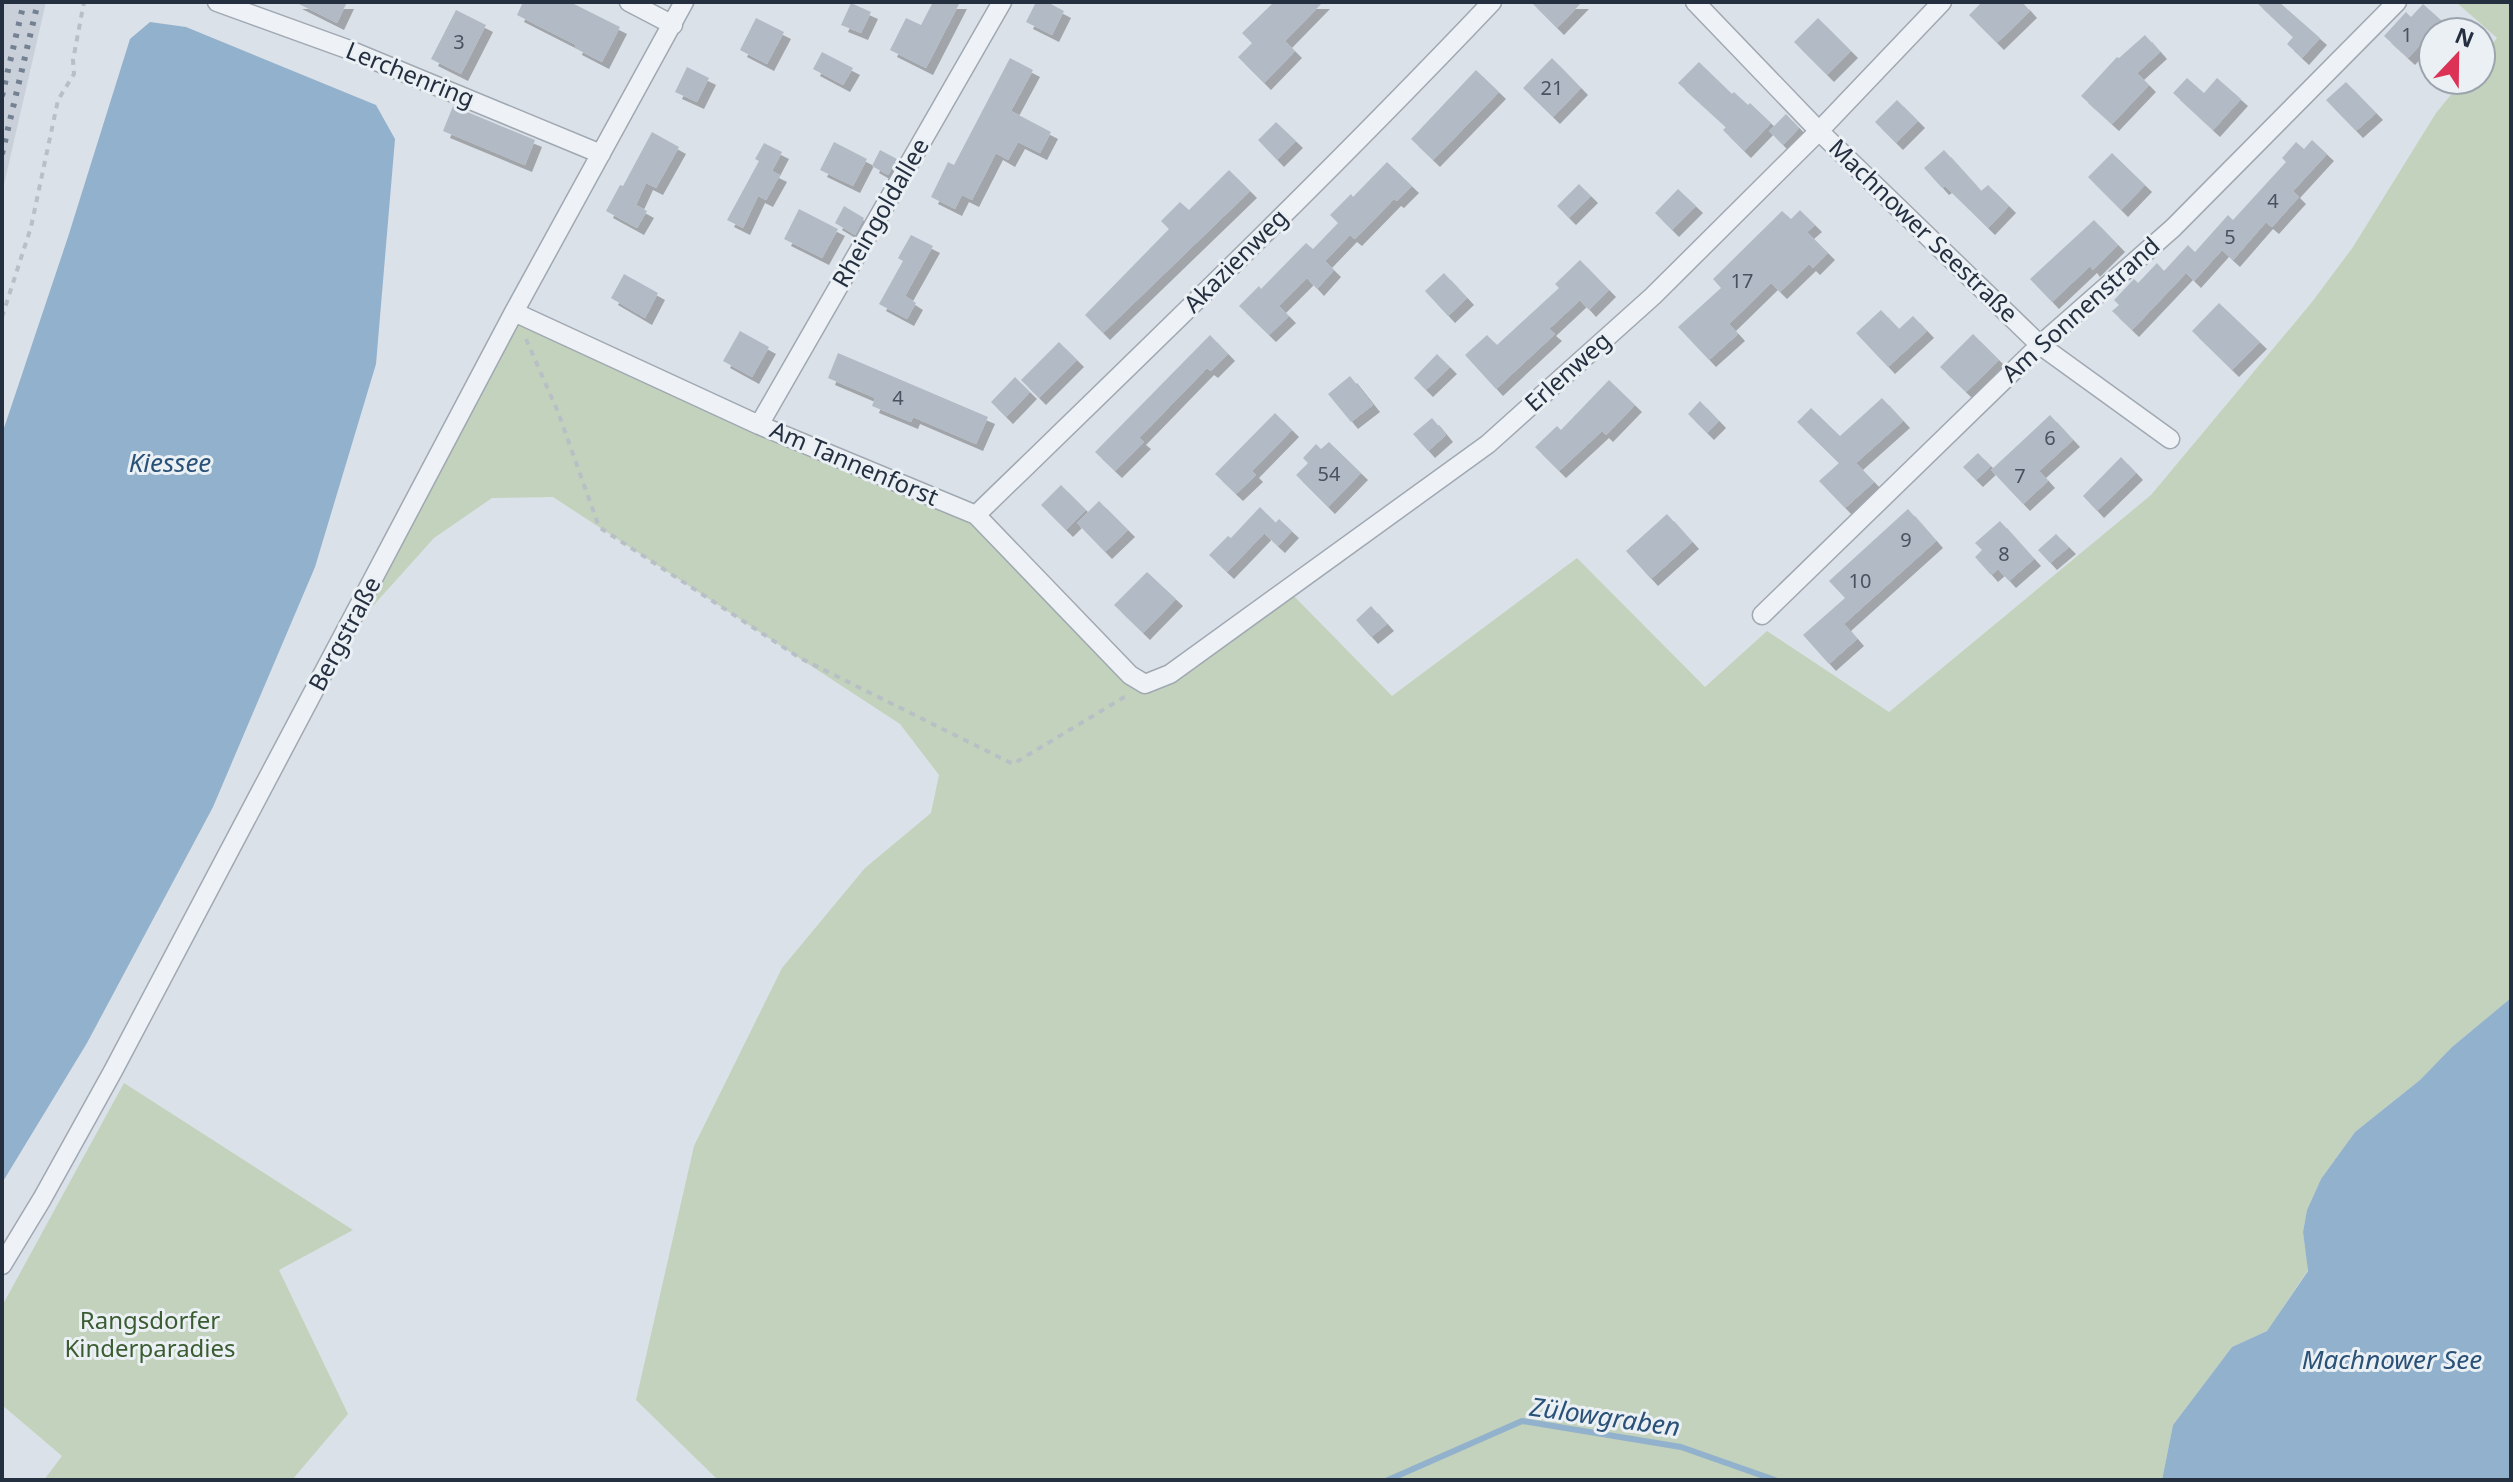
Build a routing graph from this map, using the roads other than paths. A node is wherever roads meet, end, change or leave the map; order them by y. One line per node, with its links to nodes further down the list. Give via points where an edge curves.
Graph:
1 (217, 2): 11 (street, Lerchenring, via 347,49)
2 (629, 2): 9 (street)
3 (684, 2): 9 (street, Bergstraße)
4 (1002, 2): 14 (street, Rheingoldallee)
5 (1492, 2): 16 (street, Akazienweg)
6 (1695, 2): 10 (street, Machnower Seestraße)
7 (1942, 2): 10 (street, Erlenweg)
8 (2397, 2): 13 (street, Am Sonnenstrand, via 2173,228)
9 (673, 25): 11 (street, Bergstraße)
10 (1819, 131): 13 (street, Machnower Seestraße); 18 (street, Erlenweg, via 1653,296 1488,444 1170,674)
11 (601, 154): 12 (street, Bergstraße)
12 (514, 312): 14 (street, Am Tannenforst); 19 (street, Bergstraße, via 113,1071)
13 (2040, 345): 15 (street, Machnower Seestraße); 17 (street, Am Sonnenstrand)
14 (759, 425): 16 (street, Am Tannenforst)
15 (2170, 439)
16 (976, 515): 18 (street, Am Tannenforst, via 1130,675)
17 (1762, 615)
18 (1145, 684)
19 (2, 1265)

